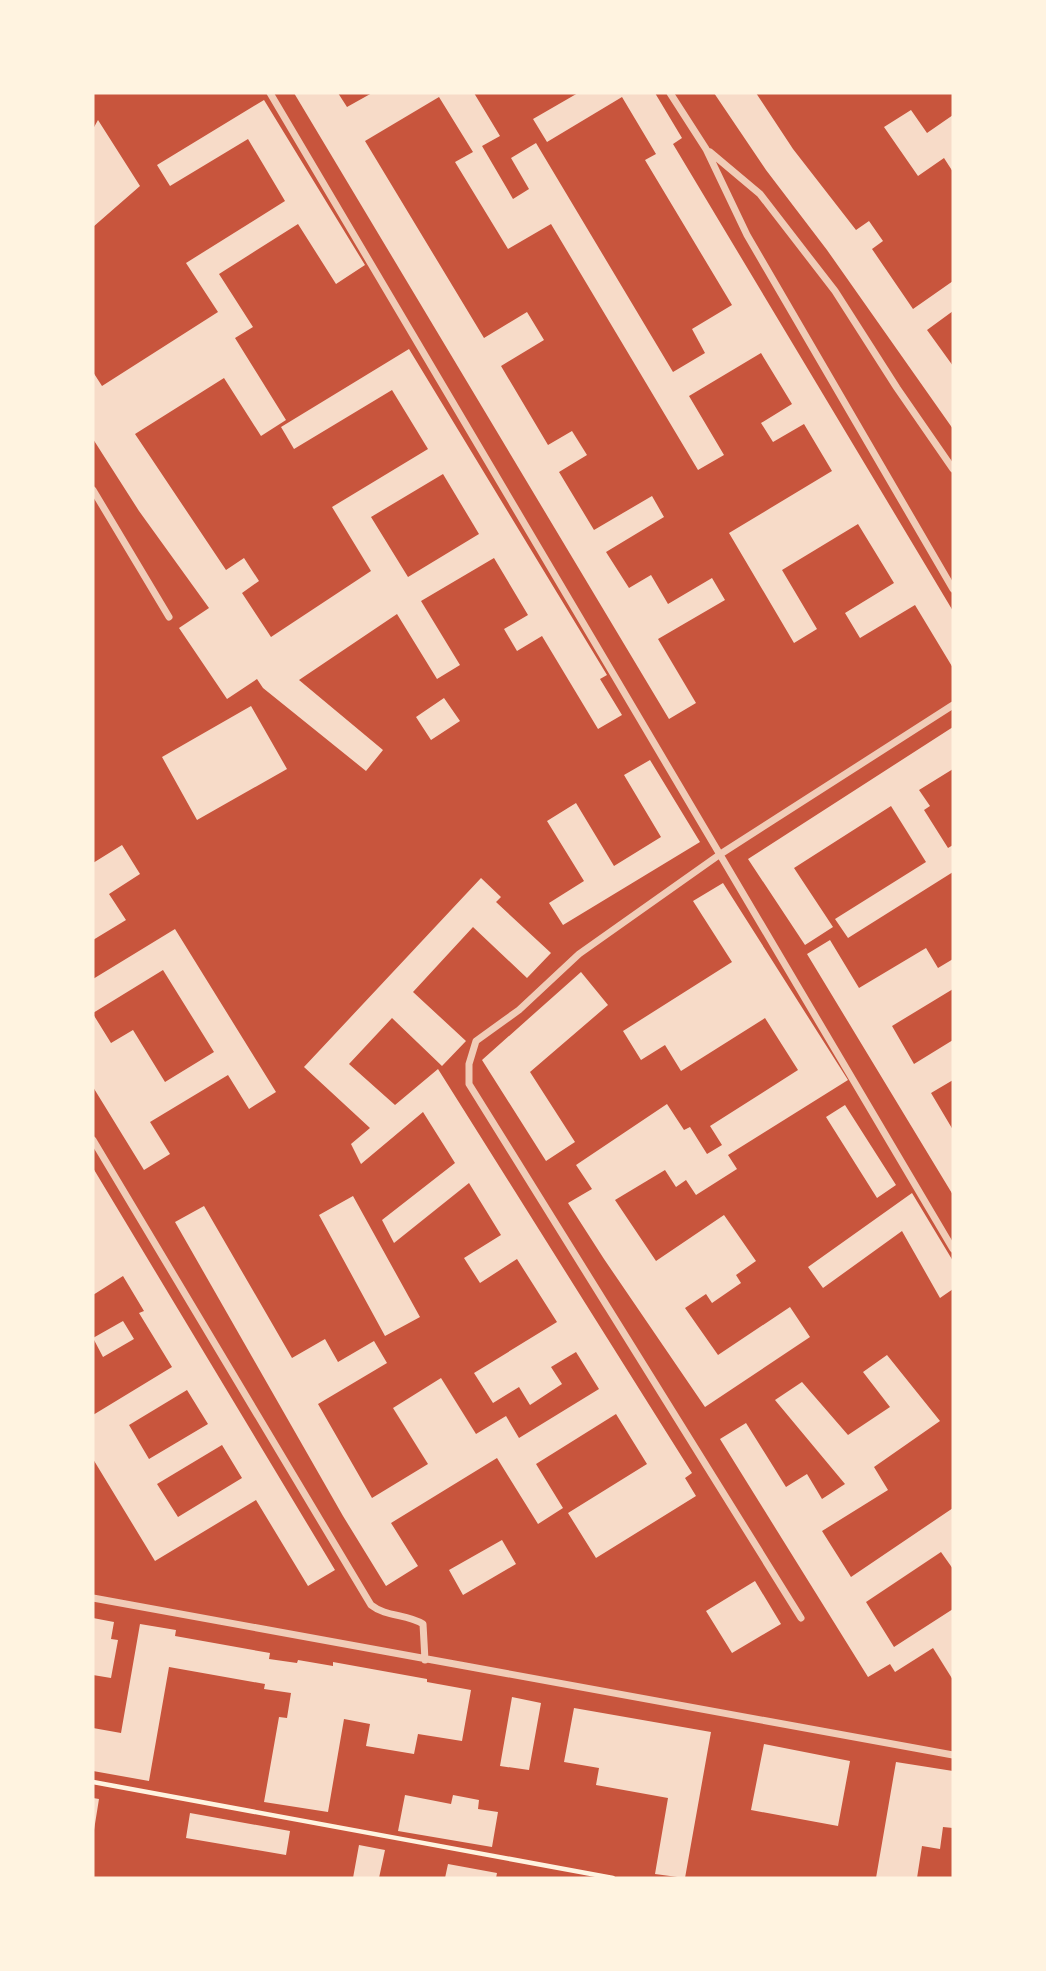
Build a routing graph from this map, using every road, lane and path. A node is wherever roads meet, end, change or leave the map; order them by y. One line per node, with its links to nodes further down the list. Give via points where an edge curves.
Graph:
1 (270, 93): 9 (street)
2 (670, 93): 3 (street)
3 (706, 149): 4 (street, via 761,194 835,291); 6 (street, via 747,235)
4 (953, 469)
5 (93, 490): 7 (street)
6 (953, 589)
7 (169, 617)
8 (953, 705): 9 (street)
9 (719, 855): 11 (street); 13 (street, via 579,954 519,1010 476,1041 469,1084)
10 (93, 1140): 14 (street, via 370,1605 423,1624)
11 (953, 1249)
12 (93, 1598): 14 (street)
13 (801, 1618)
14 (425, 1660): 15 (street)
15 (953, 1755)
16 (93, 1782): 17 (path)
17 (613, 1878)

